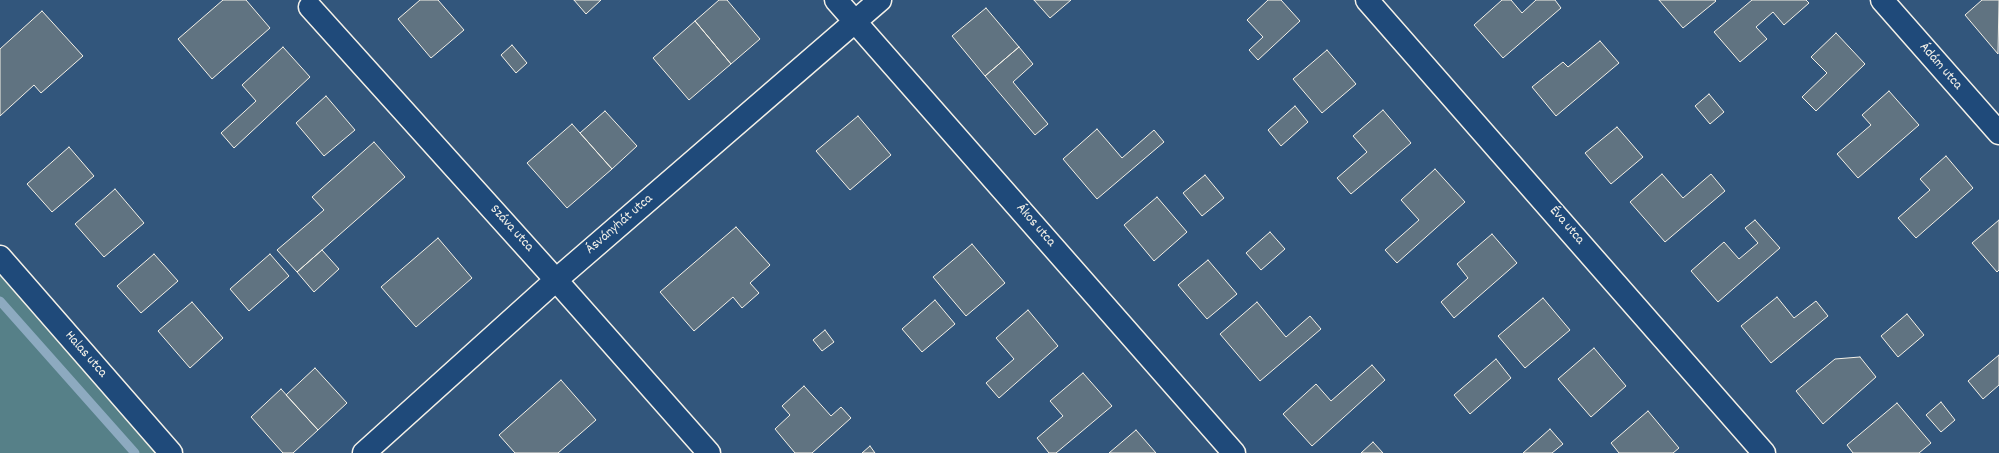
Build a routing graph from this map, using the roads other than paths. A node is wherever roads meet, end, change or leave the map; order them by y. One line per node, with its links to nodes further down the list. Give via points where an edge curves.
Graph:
1 (836, 0): 6 (street, Ákos utca)
2 (880, 0): 6 (street, Ásványhát utca)
3 (1367, 0): 14 (street, Éva utca)
4 (1882, 0): 7 (street, Ádám utca)
5 (311, 2): 9 (street, Száva utca)
6 (855, 22): 9 (street, Ásványhát utca); 13 (street, Ákos utca)
7 (1999, 133)
8 (0, 257): 10 (street, Halas utca)
9 (556, 280): 11 (street, Ásványhát utca); 12 (street, Száva utca)
10 (171, 453)
11 (364, 453)
12 (709, 453)
13 (1234, 453)
14 (1764, 453)

